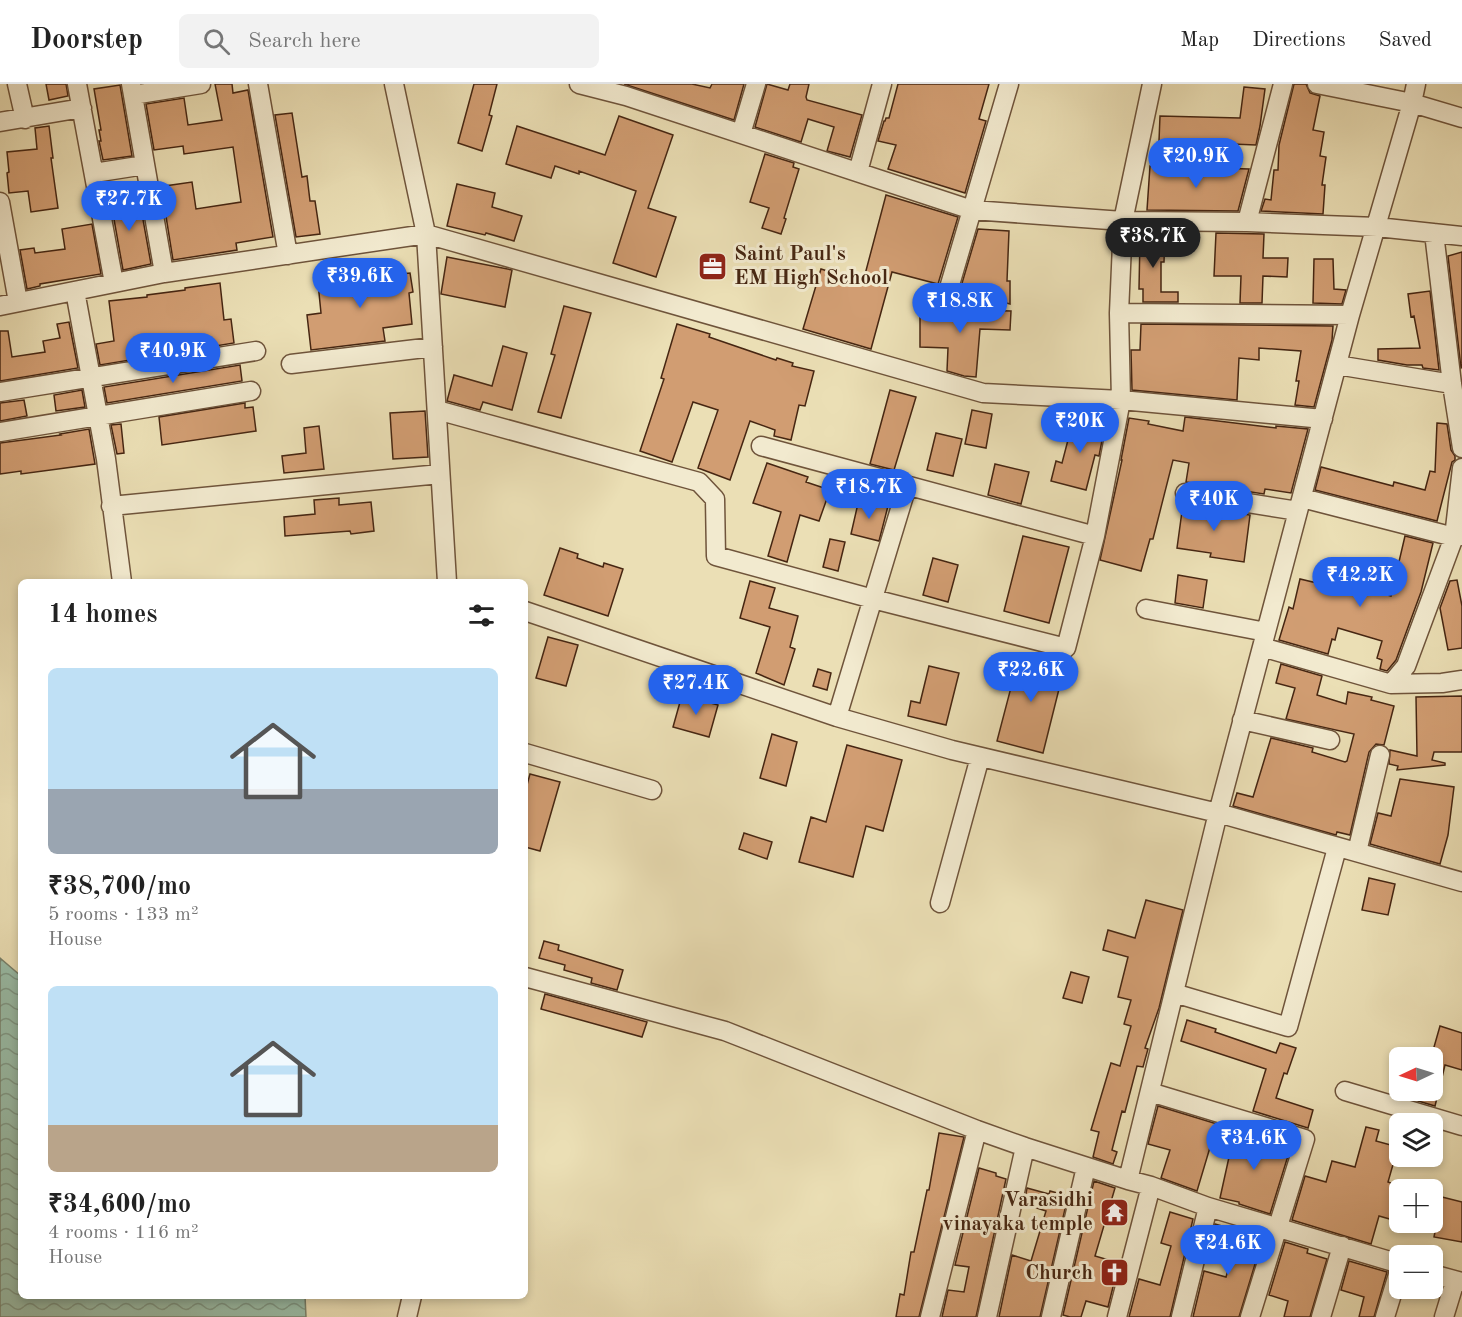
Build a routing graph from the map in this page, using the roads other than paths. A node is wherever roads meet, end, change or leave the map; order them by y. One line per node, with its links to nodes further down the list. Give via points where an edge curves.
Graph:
1 (17, 84): 19 (street)
2 (77, 84): 17 (street)
3 (200, 84): 14 (street)
4 (258, 84): 33 (street)
5 (394, 84): 31 (street)
6 (579, 84): 15 (street)
7 (756, 84): 21 (street)
8 (882, 84): 23 (street)
9 (1009, 84): 26 (street)
10 (1152, 84): 27 (street)
11 (1283, 84): 28 (street)
12 (1317, 84): 16 (street)
13 (1416, 84): 16 (street)
14 (132, 89): 22 (street)
15 (627, 90): 21 (street)
16 (1412, 103): 18 (street); 29 (street)
17 (82, 108): 19 (street); 24 (street)
18 (1462, 118)
19 (25, 119): 20 (street)
20 (0, 122)
21 (741, 134): 23 (street)
22 (146, 165): 24 (street); 34 (street)
23 (858, 172): 26 (street)
24 (94, 173): 35 (street)
25 (0, 202): 38 (street)
26 (972, 210): 27 (street); 36 (street)
27 (1123, 221): 28 (street); 39 (street)
28 (1247, 222): 29 (street)
29 (1377, 227): 30 (street); 40 (street)
30 (1434, 233): 32 (street); 46 (street)
31 (426, 234): 33 (street); 41 (street); 49 (street, via 983,393)
32 (1462, 236)
33 (288, 255): 34 (street)
34 (164, 273): 35 (street)
35 (114, 283): 37 (street)
36 (949, 288)
37 (75, 291): 38 (street); 45 (street)
38 (9, 304)
39 (1119, 313): 40 (street); 49 (street)
40 (1350, 315): 44 (street)
41 (433, 347): 43 (street); 50 (street)
42 (256, 351): 45 (street)
43 (291, 364)
44 (1337, 364): 46 (street); 52 (street)
45 (91, 377): 48 (street); 51 (street)
46 (1452, 384): 55 (street)
47 (251, 391): 51 (street)
48 (0, 392)
49 (1121, 400): 52 (street); 62 (street)
50 (436, 410): 57 (street); 66 (street, via 699,482 715,499 716,556)
51 (98, 417): 53 (street); 61 (street)
52 (1323, 419): 60 (street)
53 (0, 432)
54 (761, 446): 58 (street)
55 (1462, 448)
56 (1462, 468): 63 (street)
57 (440, 474): 61 (street); 65 (street)
58 (907, 486): 62 (street); 66 (street)
59 (1185, 493): 60 (street)
60 (1300, 505): 63 (street); 69 (street)
61 (111, 506): 64 (street)
62 (1095, 536): 66 (street, via 1066,648)
63 (1458, 536): 71 (street, via 1406,666)
64 (122, 579)
65 (447, 579)
66 (873, 599): 72 (street)
67 (1146, 609): 69 (street)
68 (528, 612): 72 (street)
69 (1264, 640): 71 (street); 73 (street)
70 (1462, 680): 71 (street)
71 (1391, 684)
72 (837, 717): 77 (street)
73 (1242, 720): 74 (street); 79 (street)
74 (1330, 740)
75 (528, 754): 78 (street)
76 (1380, 755): 81 (street)
77 (980, 757): 79 (street); 83 (street)
78 (652, 790)
79 (1218, 813): 80 (street); 85 (street)
80 (1337, 848): 81 (street); 85 (street, via 1288,1027)
81 (1357, 852): 82 (street)
82 (1462, 882)
83 (940, 903)
84 (528, 978): 89 (street, via 725,1031)
85 (1174, 993): 87 (street)
86 (1345, 1091): 88 (street)
87 (1150, 1092): 92 (street); 95 (street, via 1305,1139)
88 (1462, 1126)
89 (977, 1130): 90 (street); 103 (street)
90 (1025, 1147): 91 (street); 104 (street)
91 (1086, 1167): 92 (street); 105 (street)
92 (1128, 1180): 93 (street)
93 (1151, 1186): 94 (street); 106 (street)
94 (1208, 1207): 95 (street); 107 (street)
95 (1278, 1226): 96 (street); 108 (street)
96 (1342, 1246): 97 (street); 109 (street)
97 (1389, 1262)
98 (1443, 1277): 99 (street)
99 (1458, 1281): 111 (street)
100 (411, 1299): 102 (street)
101 (1390, 1299): 110 (street)
102 (407, 1317)
103 (930, 1317)
104 (987, 1317)
105 (1051, 1317)
106 (1117, 1317)
107 (1181, 1317)
108 (1250, 1317)
109 (1321, 1317)
110 (1385, 1317)
111 (1444, 1317)

